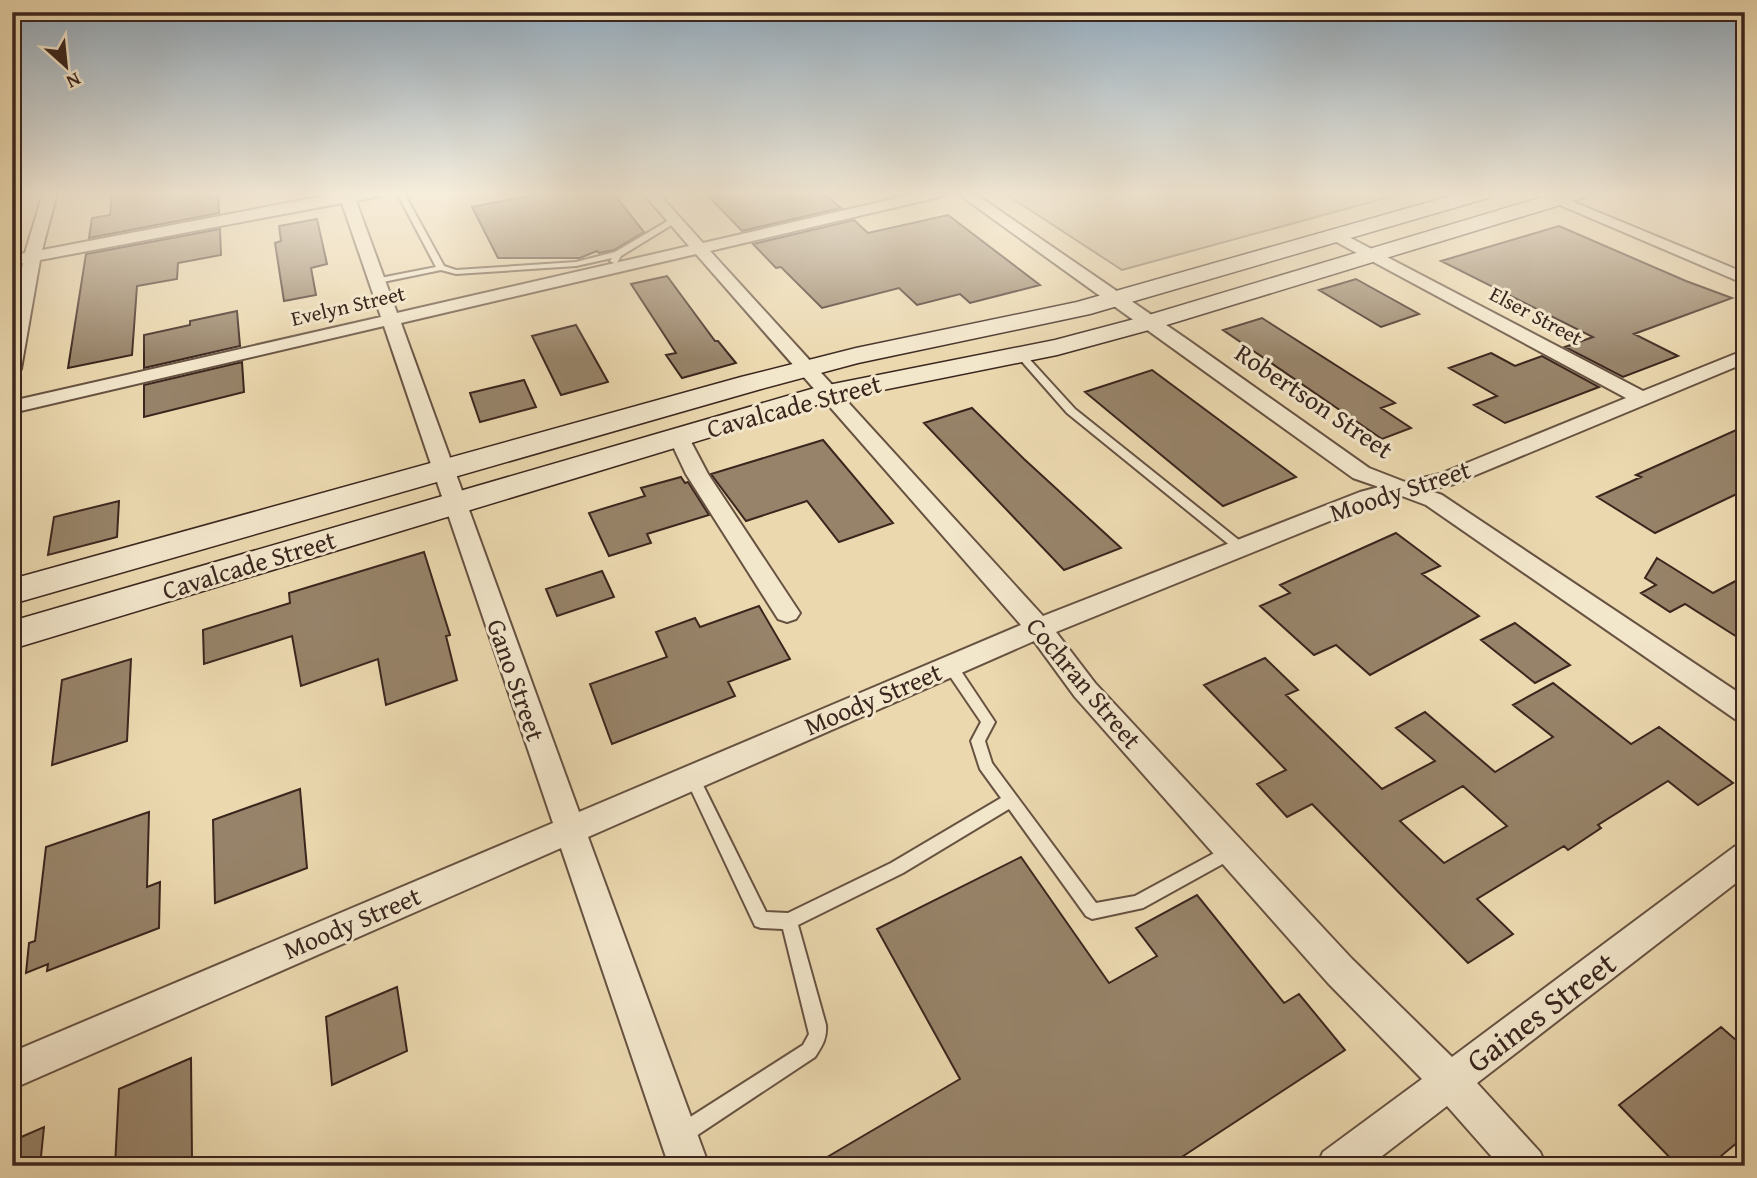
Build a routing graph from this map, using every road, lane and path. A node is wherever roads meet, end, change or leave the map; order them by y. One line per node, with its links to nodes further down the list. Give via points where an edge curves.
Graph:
1 (35, 248): 14 (street)
2 (79, 248): 14 (street)
3 (366, 248): 19 (street, Gano Street)
4 (430, 248): 17 (lane)
5 (633, 248): 16 (lane)
6 (692, 248): 16 (street, Evelyn Street)
7 (699, 248): 26 (street, Cochran Street)
8 (1043, 248): 20 (street, Robertson Street)
9 (1294, 248): 20 (main road, Cavalcade Street)
10 (1360, 248): 13 (street, Elser Street)
11 (1396, 248): 13 (main road, Cavalcade Street)
12 (1675, 248): 18 (street)
13 (1374, 255): 22 (main road, Cavalcade Street); 28 (street, Elser Street)
14 (32, 257): 15 (street); 25 (street)
15 (12, 260)
16 (613, 261): 17 (lane, via 456,272); 21 (street, Evelyn Street)
17 (441, 268): 19 (lane)
18 (1745, 279)
19 (378, 281): 21 (street, Gano Street)
20 (1117, 299): 22 (street, Robertson Street); 26 (main road, Cavalcade Street)
21 (392, 319): 29 (street, Evelyn Street); 31 (street, Gano Street)
22 (1151, 322): 23 (main road, Cavalcade Street); 32 (street, Robertson Street, via 1361,473)
23 (1020, 354): 27 (main road, Cavalcade Street); 34 (lane, via 1071,411)
24 (1745, 356): 28 (street, Moody Street)
25 (12, 369)
26 (806, 369): 27 (street, Cochran Street); 31 (main road, Cavalcade Street)
27 (828, 393): 30 (main road, Cavalcade Street); 37 (street, Cochran Street)
28 (1641, 398): 32 (street, Moody Street, via 1446,479)
29 (12, 407)
30 (679, 438): 33 (main road, Cavalcade Street); 36 (street, via 697,474)
31 (443, 470): 33 (street, Gano Street); 35 (main road, Cavalcade Street)
32 (1401, 489): 34 (street, Moody Street, via 1368,497); 40 (street, Robertson Street, via 1434,500)
33 (455, 504): 38 (main road, Cavalcade Street); 43 (street, Gano Street)
34 (1241, 548): 37 (street, Moody Street)
35 (12, 592)
36 (787, 613)
37 (1039, 628): 39 (street, Moody Street); 44 (street, Cochran Street, via 1085,690)
38 (12, 635)
39 (950, 666): 41 (street, Moody Street); 42 (lane, via 988,722 978,741 985,765)
40 (1745, 711)
41 (692, 777): 43 (street, Moody Street); 46 (lane, via 761,920)
42 (1011, 800): 44 (lane, via 1092,911 1137,903); 46 (lane, via 897,868)
43 (569, 830): 47 (street, Moody Street); 49 (street, Gano Street)
44 (1231, 850): 48 (street, Cochran Street, via 1340,971)
45 (1745, 857): 48 (street, Gaines Street)
46 (789, 921): 49 (lane, via 818,1036 809,1051)
47 (12, 1070)
48 (1450, 1081): 50 (street, Gaines Street); 51 (street, Cochran Street)
49 (683, 1151)
50 (1337, 1166)
51 (1526, 1166)

